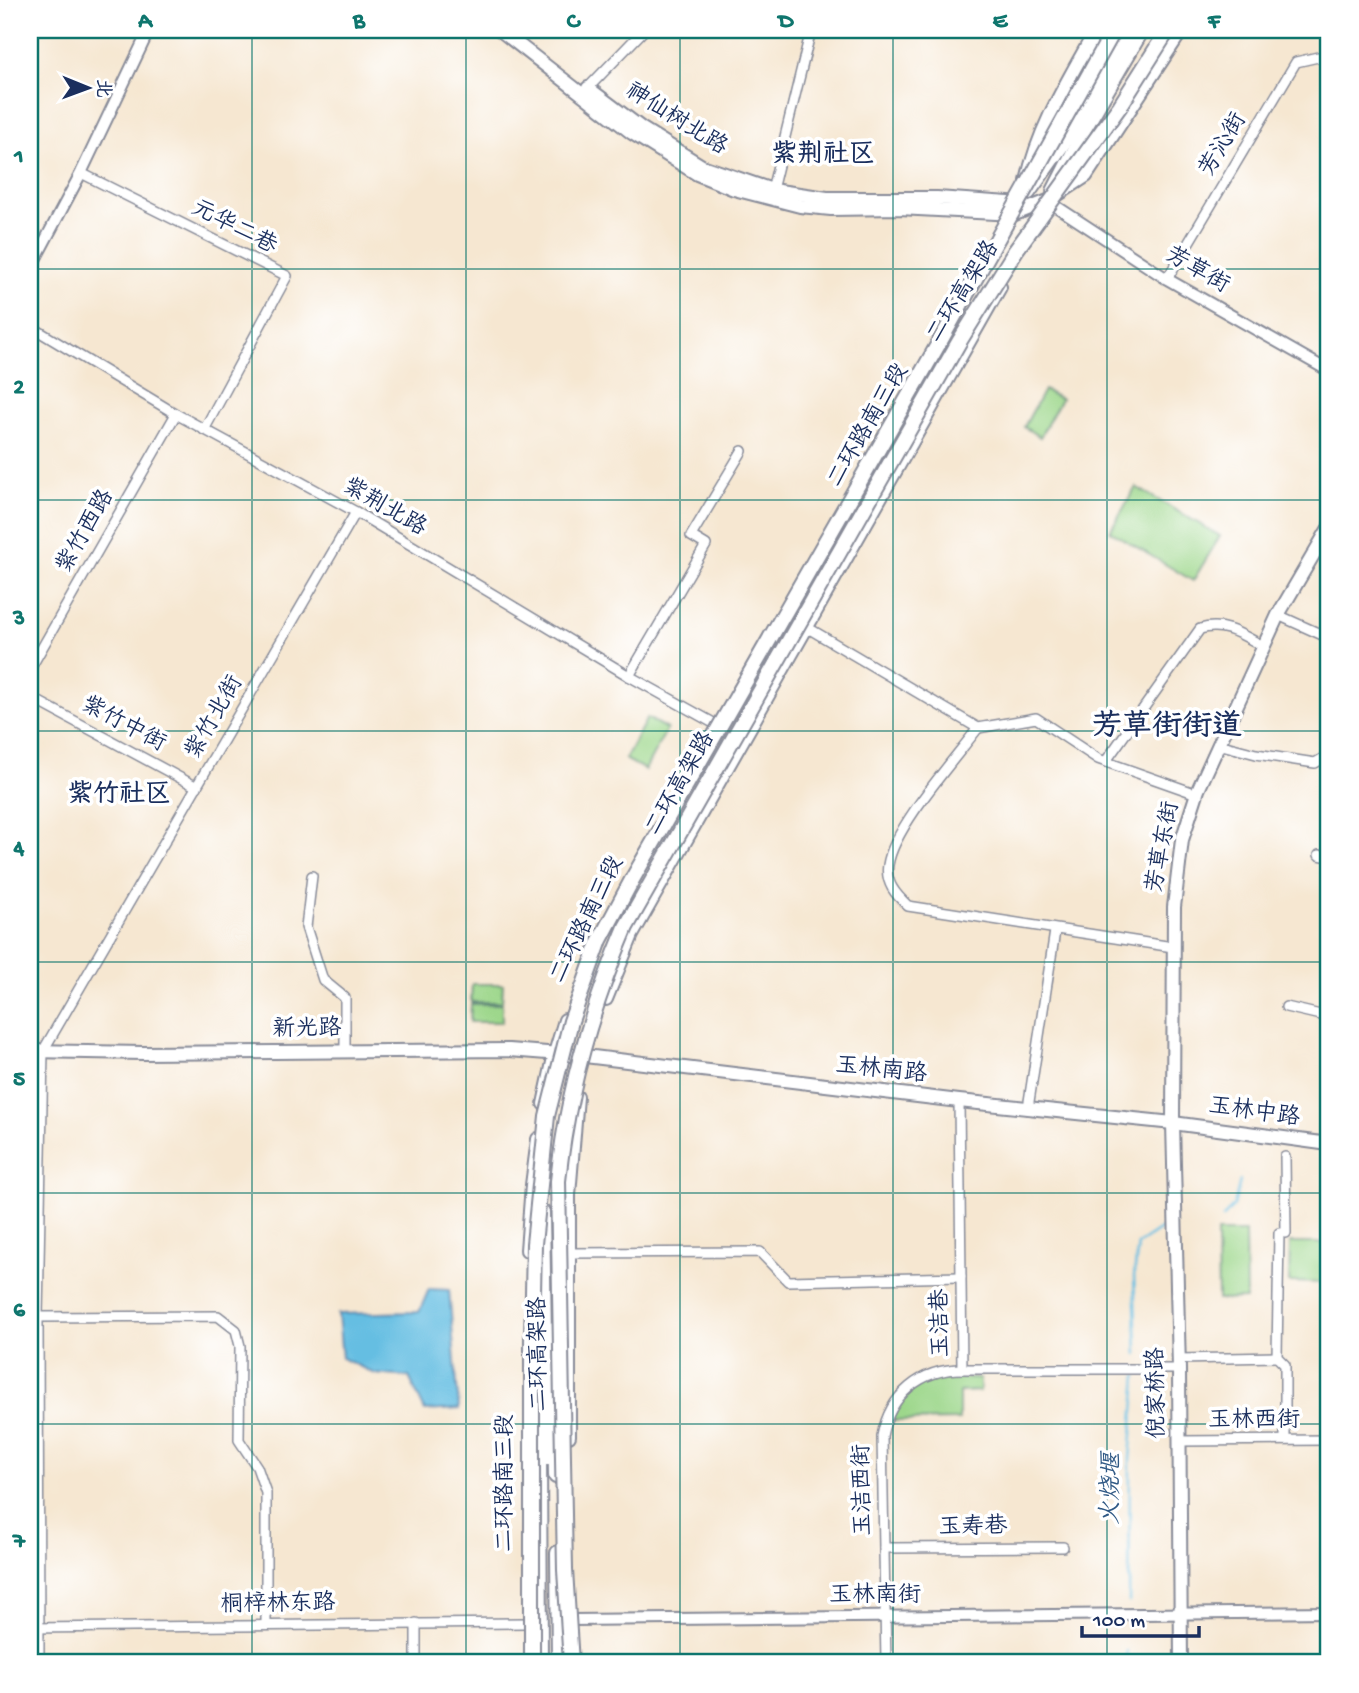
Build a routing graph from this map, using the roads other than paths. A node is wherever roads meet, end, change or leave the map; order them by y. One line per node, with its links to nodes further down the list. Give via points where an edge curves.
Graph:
1 (149, 30): 17 (street)
2 (499, 30): 16 (main road)
3 (512, 30): 16 (main road, 神仙树北路)
4 (644, 30): 16 (street)
5 (811, 30): 18 (street)
6 (1098, 30): 15 (highway, bridge); 20 (main road, via 1049,115)
7 (1114, 30): 15 (highway, 二环高架路, bridge)
8 (1130, 30): 15 (main road, 二环路南三段)
9 (1143, 30): 15 (main road, 二环路南三段)
10 (1168, 30): 13 (highway, 二环高架路, bridge)
11 (1175, 30): 13 (highway)
12 (1182, 30): 19 (main road, via 1086,176)
13 (1156, 50): 61 (highway, 二环高架路, bridge, via 1016,250 959,342 626,927 583,1043 562,1136)
14 (1329, 63): 22 (street, 芳沁街, via 1318,57 1296,62)
15 (1102, 76): 19 (main road, 二环路南三段, via 1081,136); 20 (main road, 二环路南三段, via 1070,135); 60 (highway, 二环高架路, bridge, via 1022,197 600,940 557,1072)
16 (585, 91): 18 (main road, 神仙树北路, via 702,166); 20 (main road, via 632,133 697,174 734,189 831,209)
17 (81, 173): 21 (street); 26 (street, 元华二巷, via 287,276)
18 (772, 190): 20 (main road, 神仙树北路, via 827,198 937,198)
19 (1048, 201): 20 (main road, 神仙树北路); 22 (street, 芳草街); 31 (main road, 二环路南三段)
20 (1018, 209): 37 (main road, 二环路南三段)
21 (30, 269)
22 (1167, 279): 24 (street, 芳草街)
23 (30, 326): 25 (street, 紫荆北路)
24 (1329, 370)
25 (176, 414): 26 (street, 紫荆北路); 34 (street, 紫竹西路)
26 (204, 430): 28 (street, 紫荆北路)
27 (741, 451): 35 (street, via 691,536 706,545)
28 (356, 512): 35 (street, 紫荆北路); 42 (street, 紫竹北街)
29 (1329, 528): 30 (main road, 芳草东街)
30 (1278, 615): 32 (street); 33 (main road, 芳草东街)
31 (808, 628): 38 (street); 52 (main road, 二环路南三段, via 632,935)
32 (1329, 638)
33 (1264, 646): 39 (main road, 芳草东街); 40 (street, via 1214,625 1200,629)
34 (30, 669)
35 (629, 676): 37 (street, 紫荆北路)
36 (30, 697): 42 (street, 紫竹中街)
37 (717, 724): 51 (main road, 二环路南三段, via 609,916)
38 (978, 728): 40 (street, via 1037,718); 45 (street, via 897,836 887,867 892,891 908,906)
39 (1218, 744): 41 (street, via 1315,763); 43 (main road, 芳草东街)
40 (1105, 761): 43 (street)
41 (1329, 761)
42 (197, 787): 49 (street, 紫竹北街)
43 (1197, 794): 46 (main road, 芳草东街, via 1182,840)
44 (312, 876): 50 (street, via 306,927 323,980 345,998)
45 (1055, 931): 46 (street); 55 (street)
46 (1173, 947): 57 (main road, 芳草东街)
47 (1286, 1007): 48 (street)
48 (1329, 1017)
49 (36, 1051): 50 (main road, 新光路); 64 (street)
50 (345, 1051): 51 (main road, 新光路)
51 (555, 1053): 52 (main road, 新光路); 53 (main road, 二环路南三段)
52 (585, 1056): 54 (main road, 玉林南路); 56 (main road, 二环路南三段)
53 (550, 1073): 72 (highway, via 539,1233); 73 (main road, 二环路南三段, via 529,1213)
54 (959, 1101): 55 (main road, 玉林南路); 63 (street, 玉洁巷)
55 (1028, 1108): 57 (main road, 玉林南路)
56 (575, 1113): 62 (main road, 二环路南三段); 92 (highway, via 561,1181 558,1290)
57 (1173, 1123): 58 (main road, 玉林中路); 67 (main road, 倪家桥路)
58 (1329, 1144)
59 (1285, 1157): 65 (street, via 1286,1233 1279,1233)
60 (542, 1169): 76 (highway, bridge); 88 (highway, 二环高架路, bridge, via 534,1244 532,1340)
61 (558, 1181): 76 (highway, bridge, via 553,1277); 93 (highway, 二环高架路, bridge, via 565,1570)
62 (568, 1253): 63 (street, via 760,1252 788,1281); 80 (main road, 二环路南三段)
63 (961, 1277): 68 (street, 玉洁巷)
64 (38, 1317): 66 (street); 83 (street, via 218,1316 236,1330 240,1346 239,1440 257,1467 266,1493)
65 (1277, 1357): 67 (street, 玉洁巷); 69 (street, via 1285,1364)
66 (34, 1359): 84 (street)
67 (1179, 1364): 68 (street, 玉洁巷); 71 (main road, 倪家桥路)
68 (962, 1369): 75 (street, 玉洁西街, via 935,1371 912,1384 884,1424)
69 (1285, 1440): 70 (street, 玉林西街); 71 (street, 玉林西街)
70 (1329, 1440)
71 (1179, 1441): 78 (main road, 倪家桥路)
72 (539, 1448): 73 (main road); 89 (highway)
73 (528, 1501): 82 (main road, 二环路南三段)
74 (1063, 1547): 75 (street, 玉寿巷)
75 (884, 1548): 79 (street, 玉洁西街)
76 (553, 1581): 90 (highway); 91 (highway)
77 (1329, 1612): 78 (street, 玉林南街)
78 (1180, 1615): 79 (street, 玉林南街); 95 (main road, 倪家桥路)
79 (885, 1617): 80 (street, 玉林南街); 94 (street, 玉洁西街)
80 (571, 1620): 93 (main road, 二环路南三段)
81 (416, 1623): 82 (street, 桐梓林东路); 83 (street, 桐梓林东路); 86 (street)
82 (527, 1623): 87 (main road, 二环路南三段)
83 (266, 1625): 84 (street, 桐梓林东路)
84 (34, 1628): 85 (street)
85 (39, 1663)
86 (416, 1663)
87 (526, 1663)
88 (533, 1663)
89 (540, 1663)
90 (548, 1663)
91 (559, 1663)
92 (566, 1663)
93 (573, 1663)
94 (886, 1663)
95 (1181, 1663)

